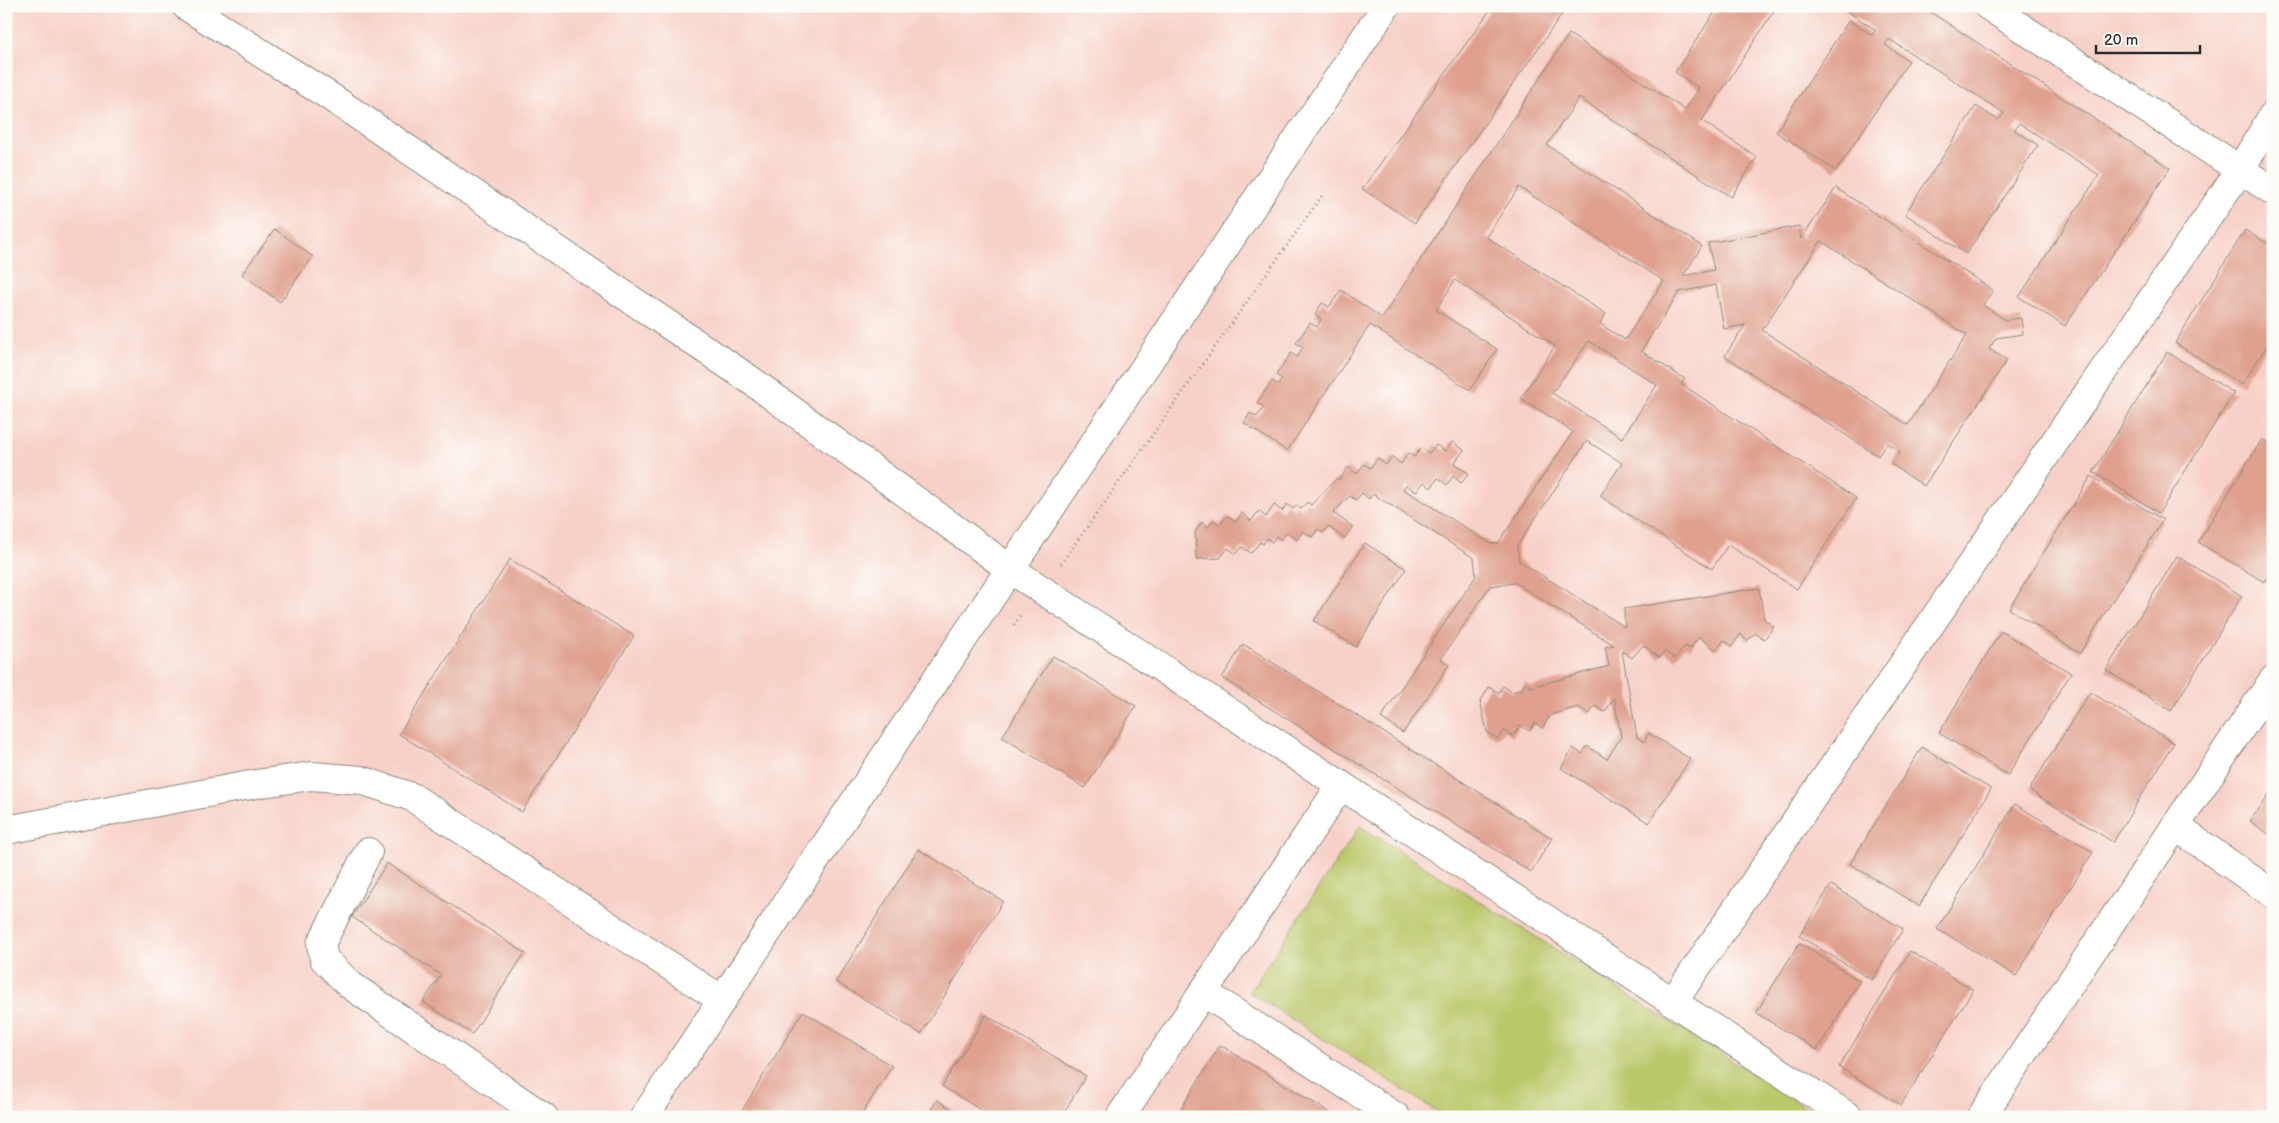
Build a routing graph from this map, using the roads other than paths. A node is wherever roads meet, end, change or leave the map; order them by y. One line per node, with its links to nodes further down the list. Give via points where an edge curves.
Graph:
1 (186, 6): 7 (street, via 326,94 749,379)
2 (1386, 6): 7 (street)
3 (1988, 6): 5 (street)
4 (2273, 115): 5 (street)
5 (2240, 170): 6 (street); 16 (street)
6 (2273, 191)
7 (1010, 569): 9 (street); 15 (street)
8 (2273, 680): 10 (street)
9 (1341, 785): 14 (street); 16 (street)
10 (2175, 826): 13 (street); 22 (street)
11 (6, 830): 15 (street, via 312,776 361,780 412,797)
12 (368, 852): 17 (street, via 322,944 324,958 350,985)
13 (2273, 894)
14 (1203, 992): 19 (street); 20 (street)
15 (722, 1000): 18 (street)
16 (1673, 1002): 21 (street)
17 (544, 1117)
18 (644, 1117)
19 (1120, 1117)
20 (1396, 1117)
21 (1849, 1117)
22 (1981, 1117)

